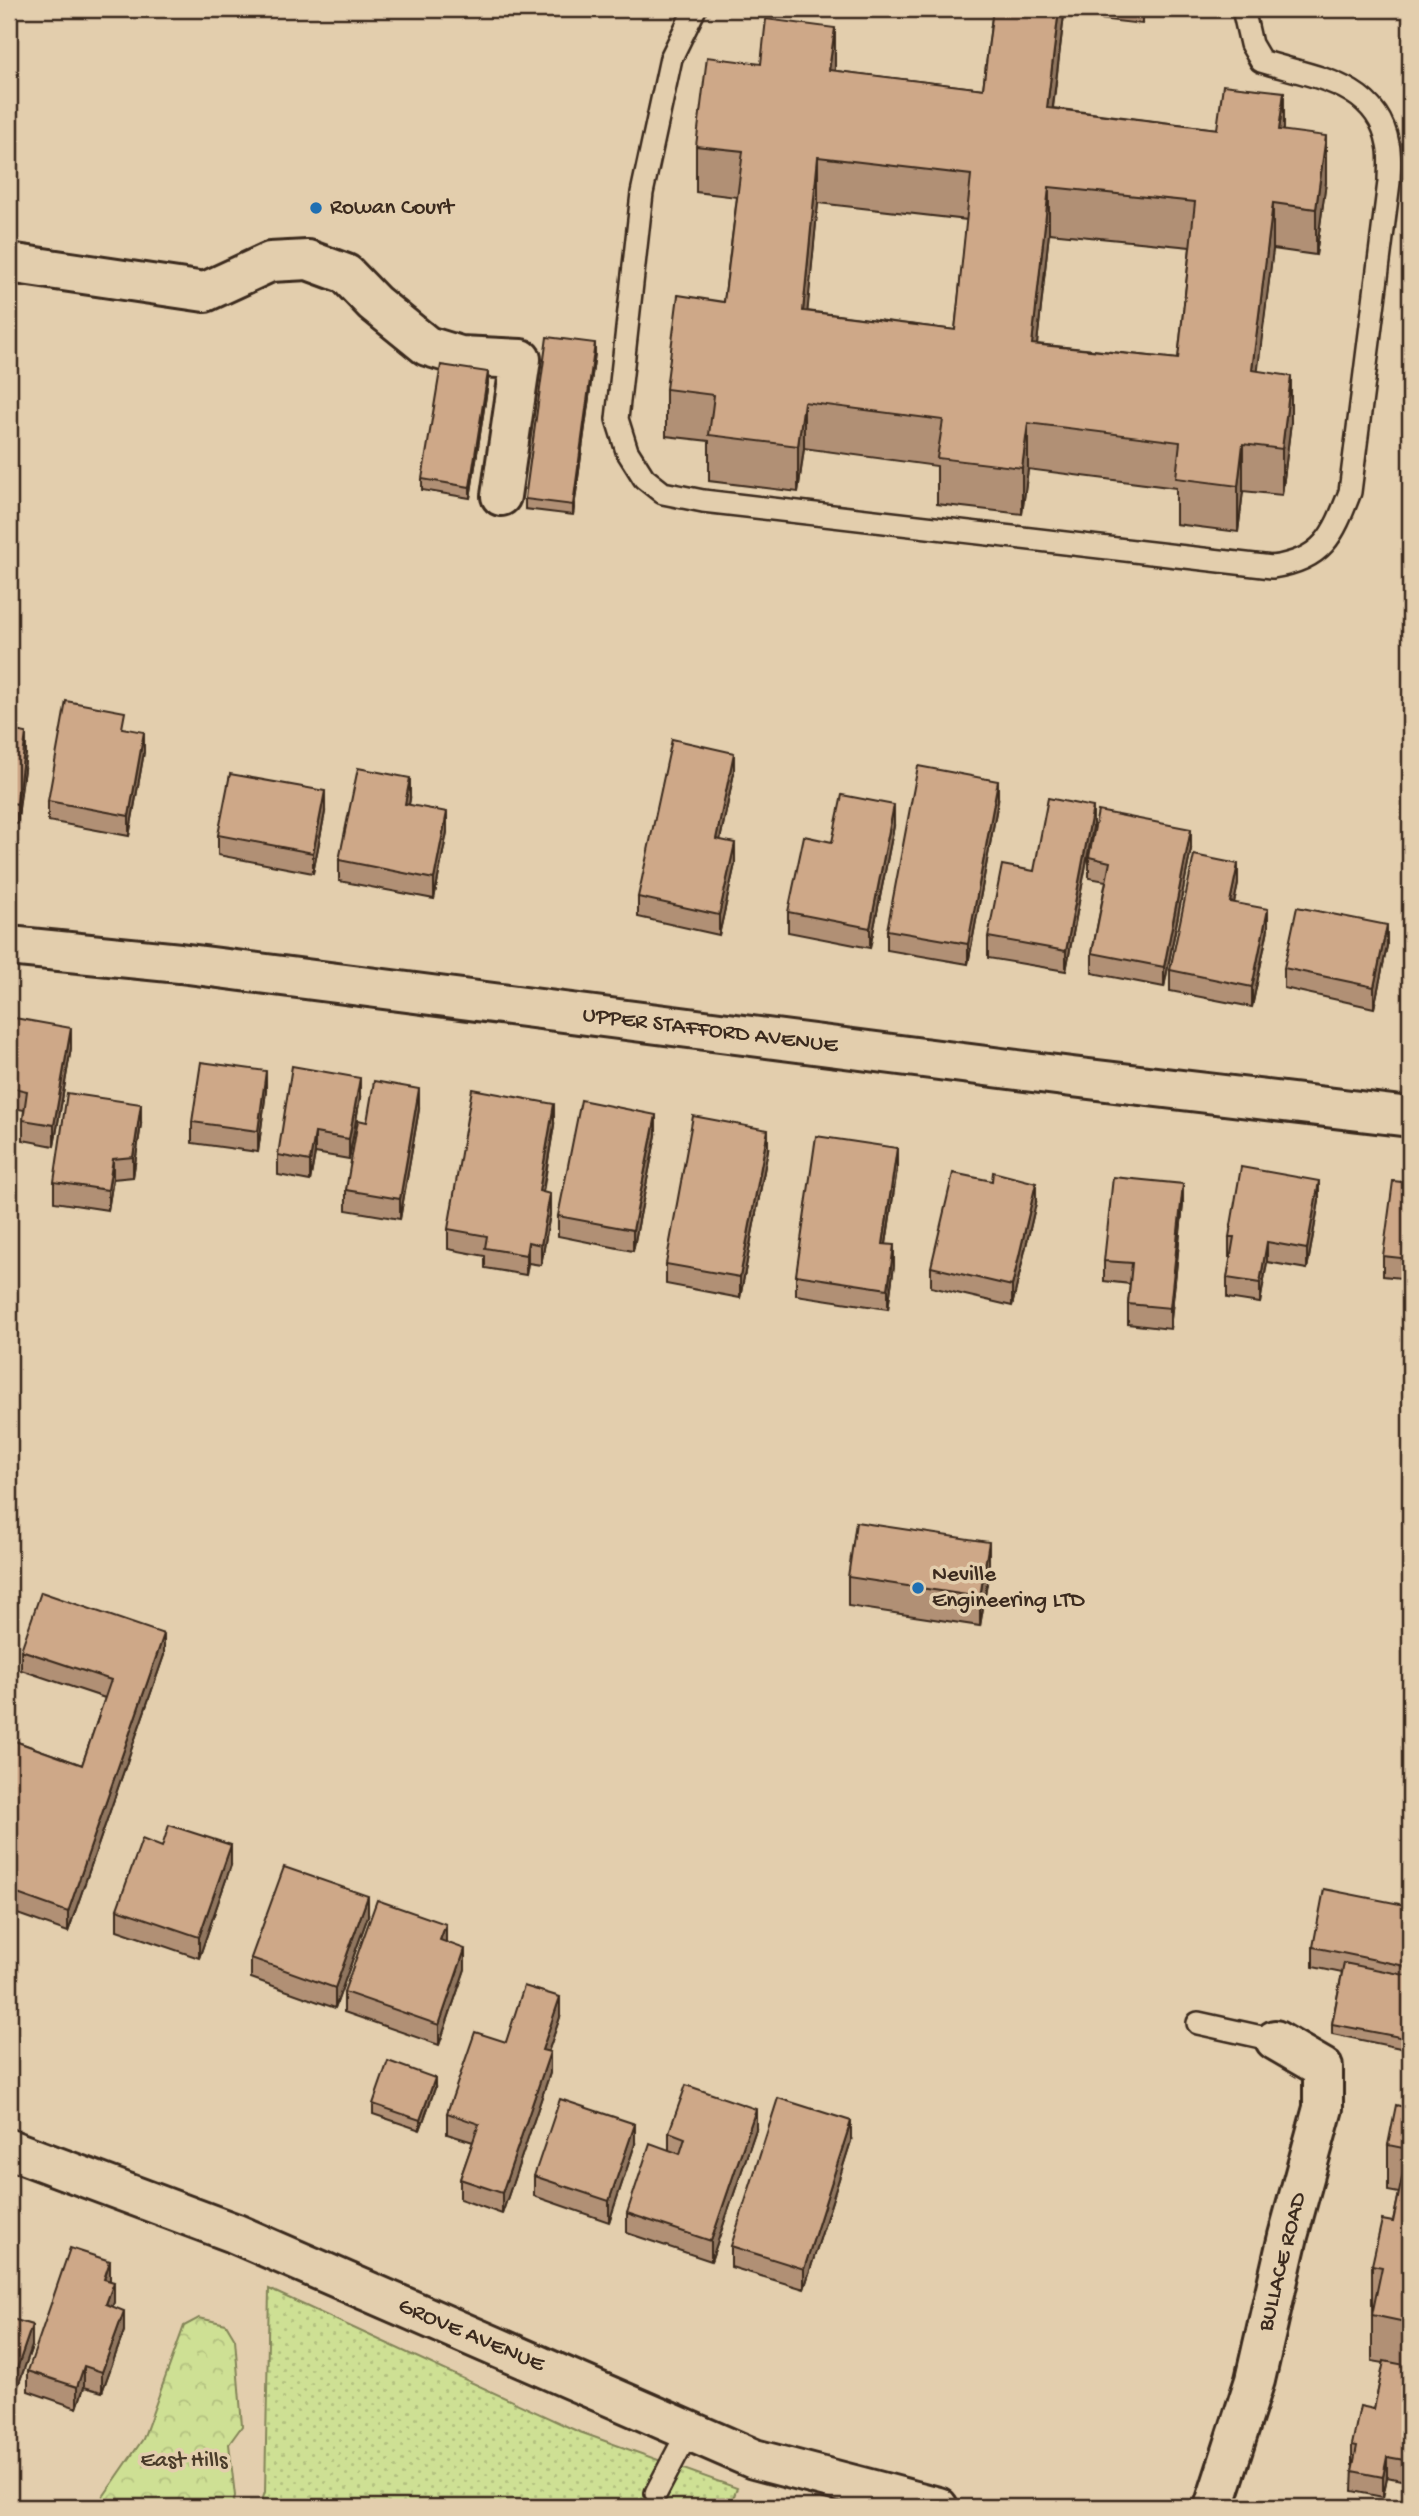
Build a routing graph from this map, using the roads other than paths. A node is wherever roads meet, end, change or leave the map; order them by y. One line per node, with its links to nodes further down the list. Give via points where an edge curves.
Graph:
1 (695, 9): 2 (lane, via 671,58 657,116 642,193 622,367 617,419 627,451 643,478 663,493 703,501 1272,567 1294,564 1316,551 1334,533 1350,492 1389,182 1388,144 1378,115 1359,94 1328,79 1261,61 1251,44)
2 (1243, 9)
3 (9, 263): 4 (street, via 205,292 270,262 308,260 346,274 427,346 460,356 521,359)
4 (500, 496)
5 (9, 946): 6 (street, UPPER STAFFORD AVENUE, via 180,963)
6 (1410, 1117)
7 (1198, 2023): 8 (lane)
8 (1275, 2040): 13 (street, BULLACE ROAD, via 1323,2068 1323,2108 1255,2380)
9 (9, 2149): 10 (street, GROVE AVENUE, via 234,2233)
10 (688, 2432): 11 (lane); 12 (street, GROVE AVENUE, via 754,2459)
11 (656, 2493)
12 (939, 2507)
13 (1214, 2507)

